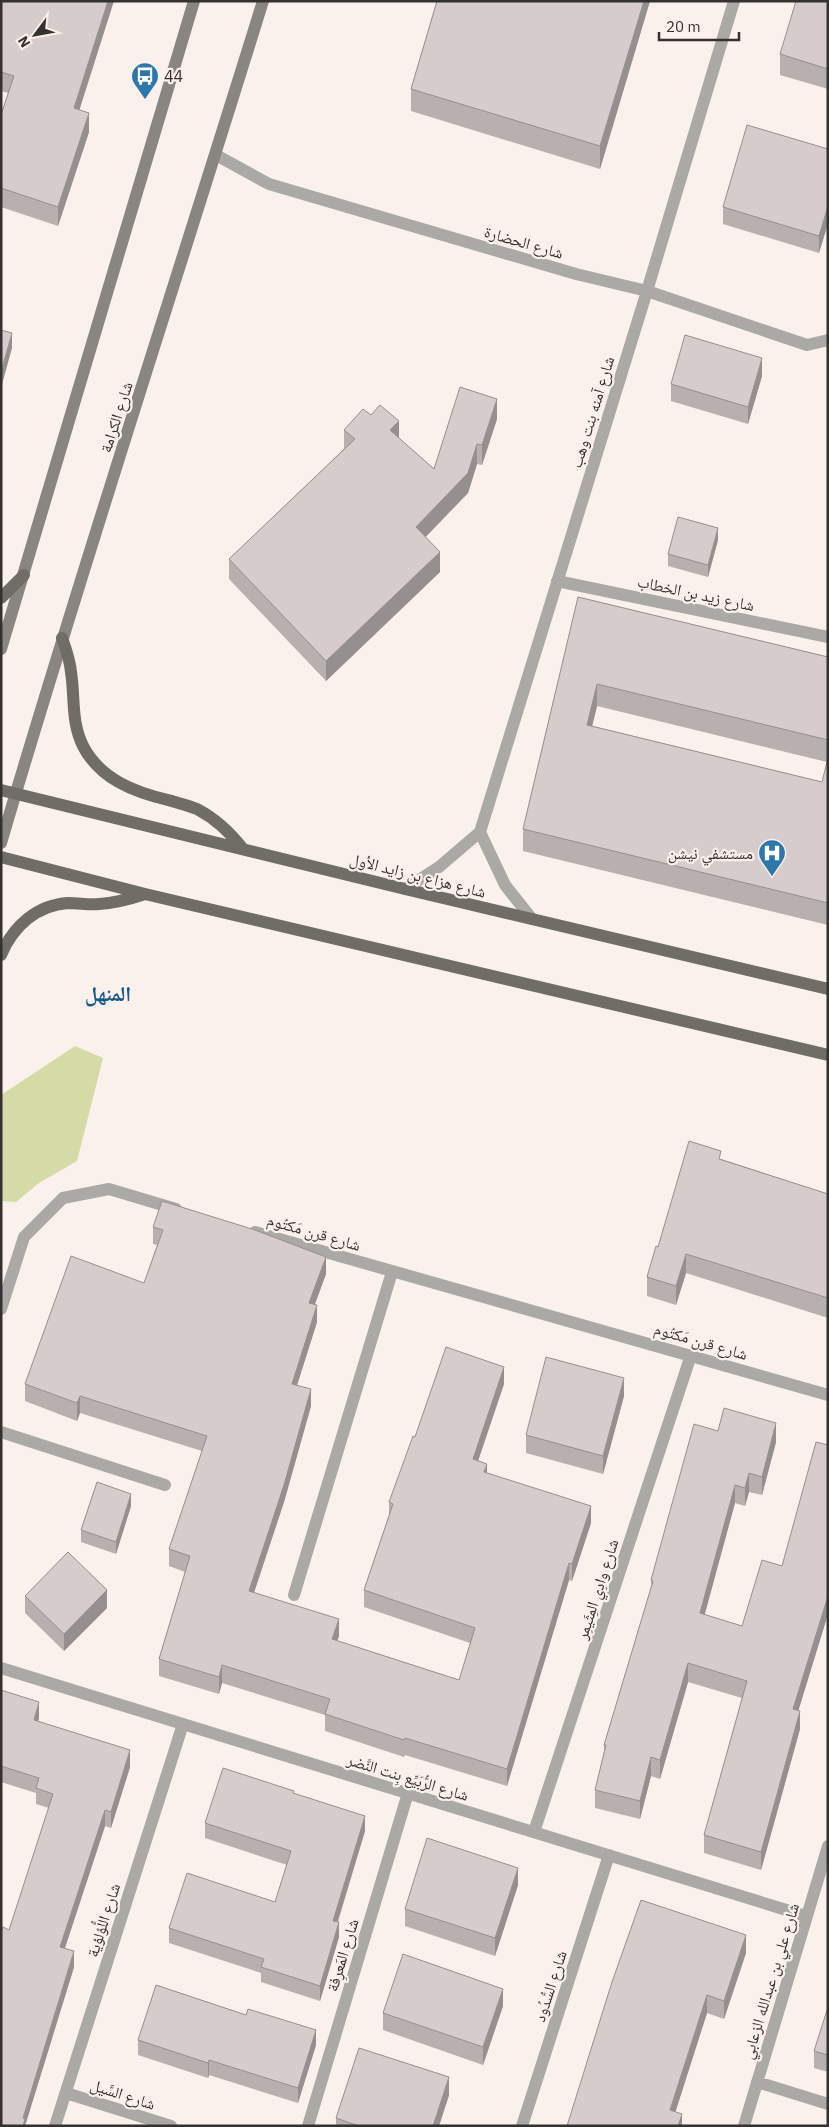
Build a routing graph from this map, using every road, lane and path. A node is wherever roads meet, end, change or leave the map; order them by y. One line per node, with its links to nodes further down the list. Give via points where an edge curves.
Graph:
1 (194, 1): 7 (main road)
2 (263, 1): 4 (main road, شارع الكرامة)
3 (734, 1): 5 (street, شارع آمنه بنت وهب)
4 (216, 155): 5 (street, شارع الحضارة, via 269,184 576,274); 11 (main road, شارع الكرامة)
5 (647, 291): 6 (street, شارع الحضارة, via 807,345); 8 (street, شارع آمنه بنت وهب)
6 (828, 340)
7 (24, 575): 9 (main road); 12 (main road)
8 (557, 581): 10 (street, شارع زيد بن الخطاب); 15 (street, شارع آمنه بنت وهب)
9 (1, 598)
10 (828, 637)
11 (62, 638): 14 (main road, شارع الكرامة); 17 (main road, via 71,671 74,719 92,759 112,779 125,786 210,816)
12 (1, 649)
13 (1, 790): 14 (main road, شارع هزاع بن زايد الأول)
14 (16, 793): 16 (main road, شارع الكرامة); 17 (main road, شارع هزاع بن زايد الأول)
15 (480, 832): 19 (street, via 439,867); 21 (street, via 505,885)
16 (1, 843)
17 (243, 849): 19 (main road, شارع هزاع بن زايد الأول)
18 (1, 857): 20 (main road)
19 (405, 890): 21 (main road, شارع هزاع بن زايد الأول)
20 (145, 894): 22 (main road, via 114,902 68,903 43,909 21,924); 24 (main road)
21 (532, 919): 23 (main road, شارع هزاع بن زايد الأول)
22 (1, 955)
23 (828, 989)
24 (828, 1055)
25 (185, 1211): 28 (street, via 109,1189 63,1198 24,1237)
26 (241, 1228): 27 (street, شارع قرن مَكتُوم)
27 (392, 1272): 29 (street, شارع قرن مَكتُوم); 33 (street)
28 (1, 1309)
29 (691, 1355): 30 (street, شارع قرن مَكتُوم); 37 (street, شارع وادِي المِثَيمِر)
30 (828, 1395)
31 (1, 1432): 32 (street)
32 (165, 1485)
33 (294, 1595)
34 (1, 1668): 35 (street, شارع الرُّبَيِّع بِنت النَّضر)
35 (182, 1724): 36 (street, شارع الرُّبَيِّع بِنت النَّضر); 42 (street, شارع اللُّؤلؤية)
36 (408, 1794): 37 (street, شارع الرُّبَيِّع بِنت النَّضر); 46 (street, شارع المَعرِفة)
37 (534, 1832): 39 (street, شارع الرُّبَيِّع بِنت النَّضر)
38 (828, 1846): 40 (street, شارع علي بن عبدالله الزعابي)
39 (610, 1856): 40 (street, شارع الرُّبَيِّع بِنت النَّضر); 47 (street, شارع السُّدُود)
40 (806, 1916): 41 (street, شارع علي بن عبدالله الزعابي)
41 (757, 2082): 43 (street); 48 (street, شارع علي بن عبدالله الزعابي)
42 (66, 2092): 44 (street, شارع اللُّؤلؤية); 45 (street, شارع السَّيل)
43 (828, 2104)
44 (55, 2126)
45 (171, 2126)
46 (308, 2126)
47 (522, 2126)
48 (744, 2126)

